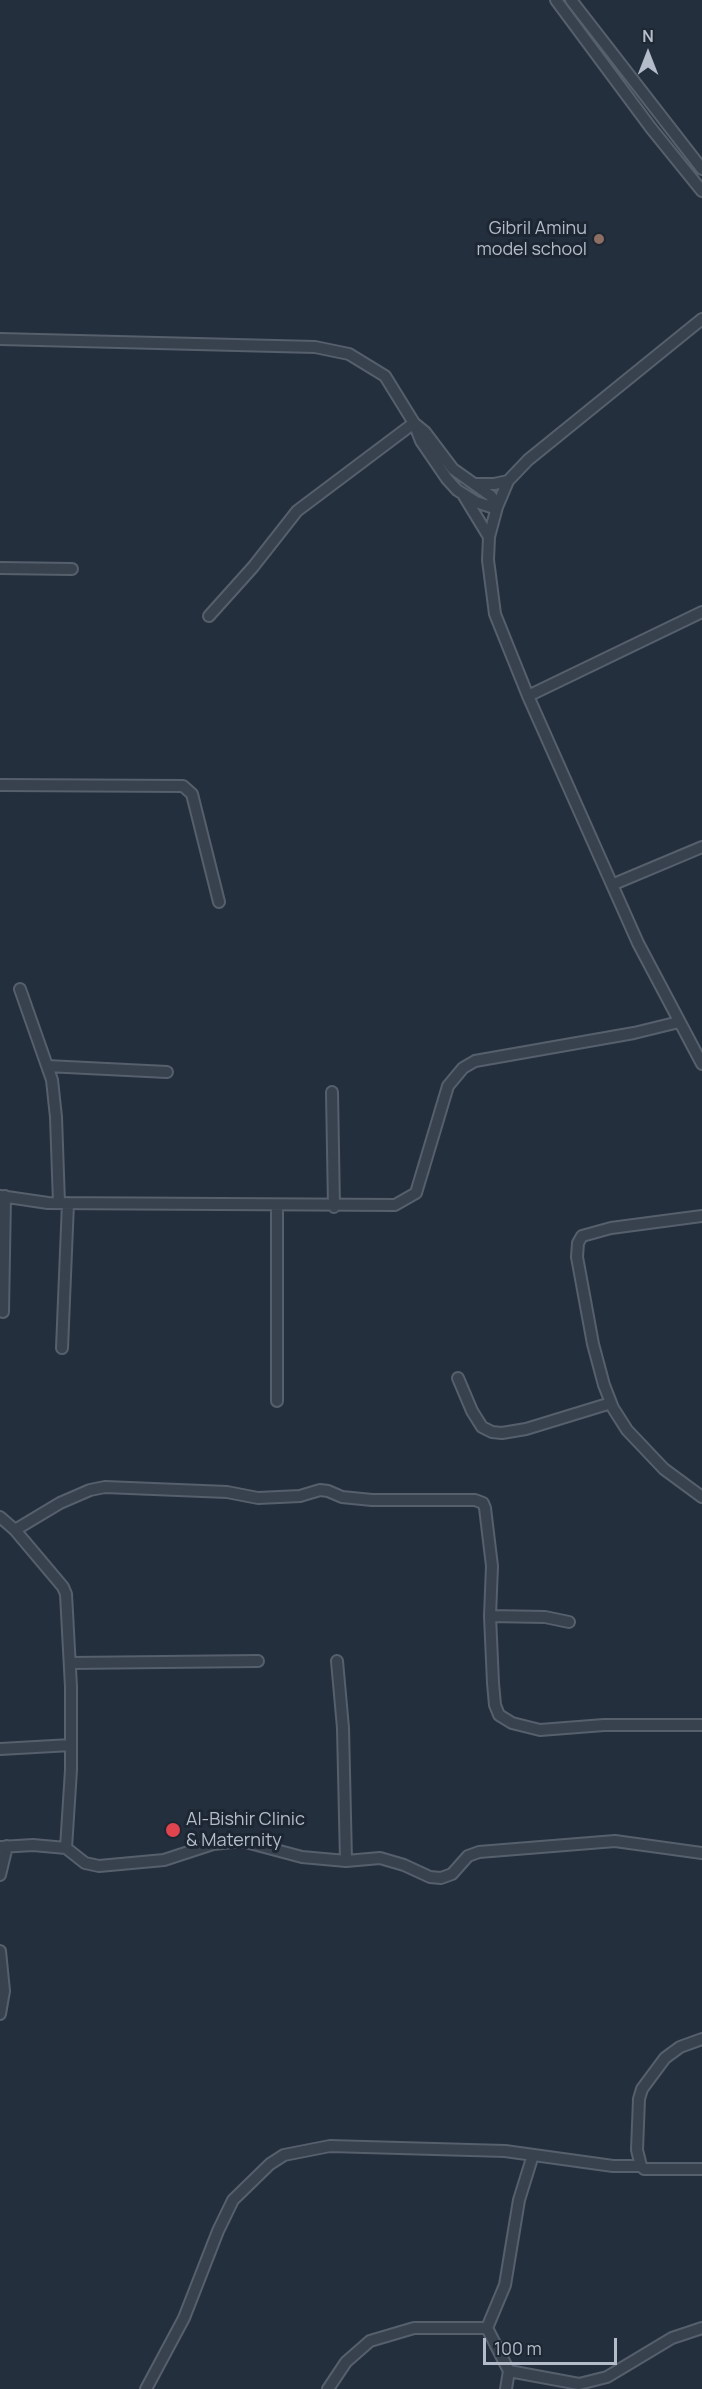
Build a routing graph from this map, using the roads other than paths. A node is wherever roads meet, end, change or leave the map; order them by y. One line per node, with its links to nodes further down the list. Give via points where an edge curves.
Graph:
1 (556, 0): 4 (street)
2 (571, 0): 3 (street)
3 (670, 129): 4 (street); 5 (street)
4 (660, 138): 6 (street)
5 (702, 169)
6 (702, 191)
7 (702, 319): 10 (street, via 528,460)
8 (0, 339): 9 (street, via 332,349 349,354 385,376)
9 (414, 423): 11 (street, via 453,468); 12 (street, via 421,441 447,479); 18 (street, via 297,511)
10 (508, 481): 11 (street); 13 (street)
11 (475, 484): 13 (street, via 491,496)
12 (464, 496): 13 (street); 14 (street)
13 (496, 507): 14 (street)
14 (489, 537): 19 (street, via 489,579 495,614)
15 (0, 568): 16 (street)
16 (72, 569)
17 (702, 612): 19 (street)
18 (209, 616)
19 (528, 696): 22 (street)
20 (0, 785): 23 (street, via 183,786 192,794)
21 (702, 847): 22 (street)
22 (614, 885): 25 (street, via 638,943)
23 (219, 902)
24 (20, 989): 27 (street)
25 (679, 1022): 26 (street); 33 (street, via 475,1061 463,1068 448,1086 416,1193 395,1205)
26 (702, 1064)
27 (47, 1066): 28 (street); 31 (street, via 52,1080)
28 (167, 1072)
29 (332, 1092): 33 (street)
30 (3, 1196): 31 (street); 35 (street)
31 (63, 1203): 32 (street); 36 (street)
32 (277, 1206): 33 (street); 38 (street)
33 (334, 1207)
34 (702, 1216): 39 (street, via 611,1228 582,1236 578,1243 576,1257 593,1344)
35 (3, 1312)
36 (62, 1348)
37 (458, 1378): 39 (street, via 482,1427 492,1432 526,1429)
38 (277, 1401)
39 (611, 1403): 40 (street, via 627,1430 664,1469)
40 (702, 1497)
41 (0, 1517): 42 (street)
42 (15, 1530): 43 (street, via 60,1503 105,1487 227,1492 258,1498 300,1496 320,1490 372,1500 475,1500 485,1508 492,1566); 47 (street, via 65,1590)
43 (490, 1616): 44 (street, via 545,1617); 48 (street, via 495,1705 499,1715 512,1723 540,1730 604,1725)
44 (569, 1622)
45 (258, 1661): 47 (street)
46 (337, 1661): 54 (street)
47 (70, 1663): 49 (street)
48 (702, 1725)
49 (71, 1745): 50 (street); 52 (street)
50 (0, 1749)
51 (4, 1846): 52 (street); 55 (street)
52 (66, 1848): 54 (street, via 85,1863 99,1866 164,1860 230,1841 257,1843 302,1857)
53 (702, 1853): 54 (street, via 615,1841 479,1852 468,1856 452,1875 441,1878 380,1858)
54 (346, 1860)
55 (0, 1875)
56 (0, 1951): 57 (street, via 4,1991)
57 (0, 2014)
58 (702, 2039): 60 (street, via 665,2058 642,2089 637,2150)
59 (533, 2155): 60 (street); 62 (street, via 519,2200 505,2285); 65 (street, via 330,2146 277,2160 233,2200 184,2318)
60 (641, 2166): 61 (street)
61 (702, 2169)
62 (487, 2328): 64 (street); 66 (street, via 414,2328 370,2341 346,2362)
63 (702, 2328): 64 (street, via 672,2338 607,2377 588,2382 579,2384)
64 (509, 2371): 67 (street)
65 (146, 2389)
66 (328, 2389)
67 (506, 2389)

